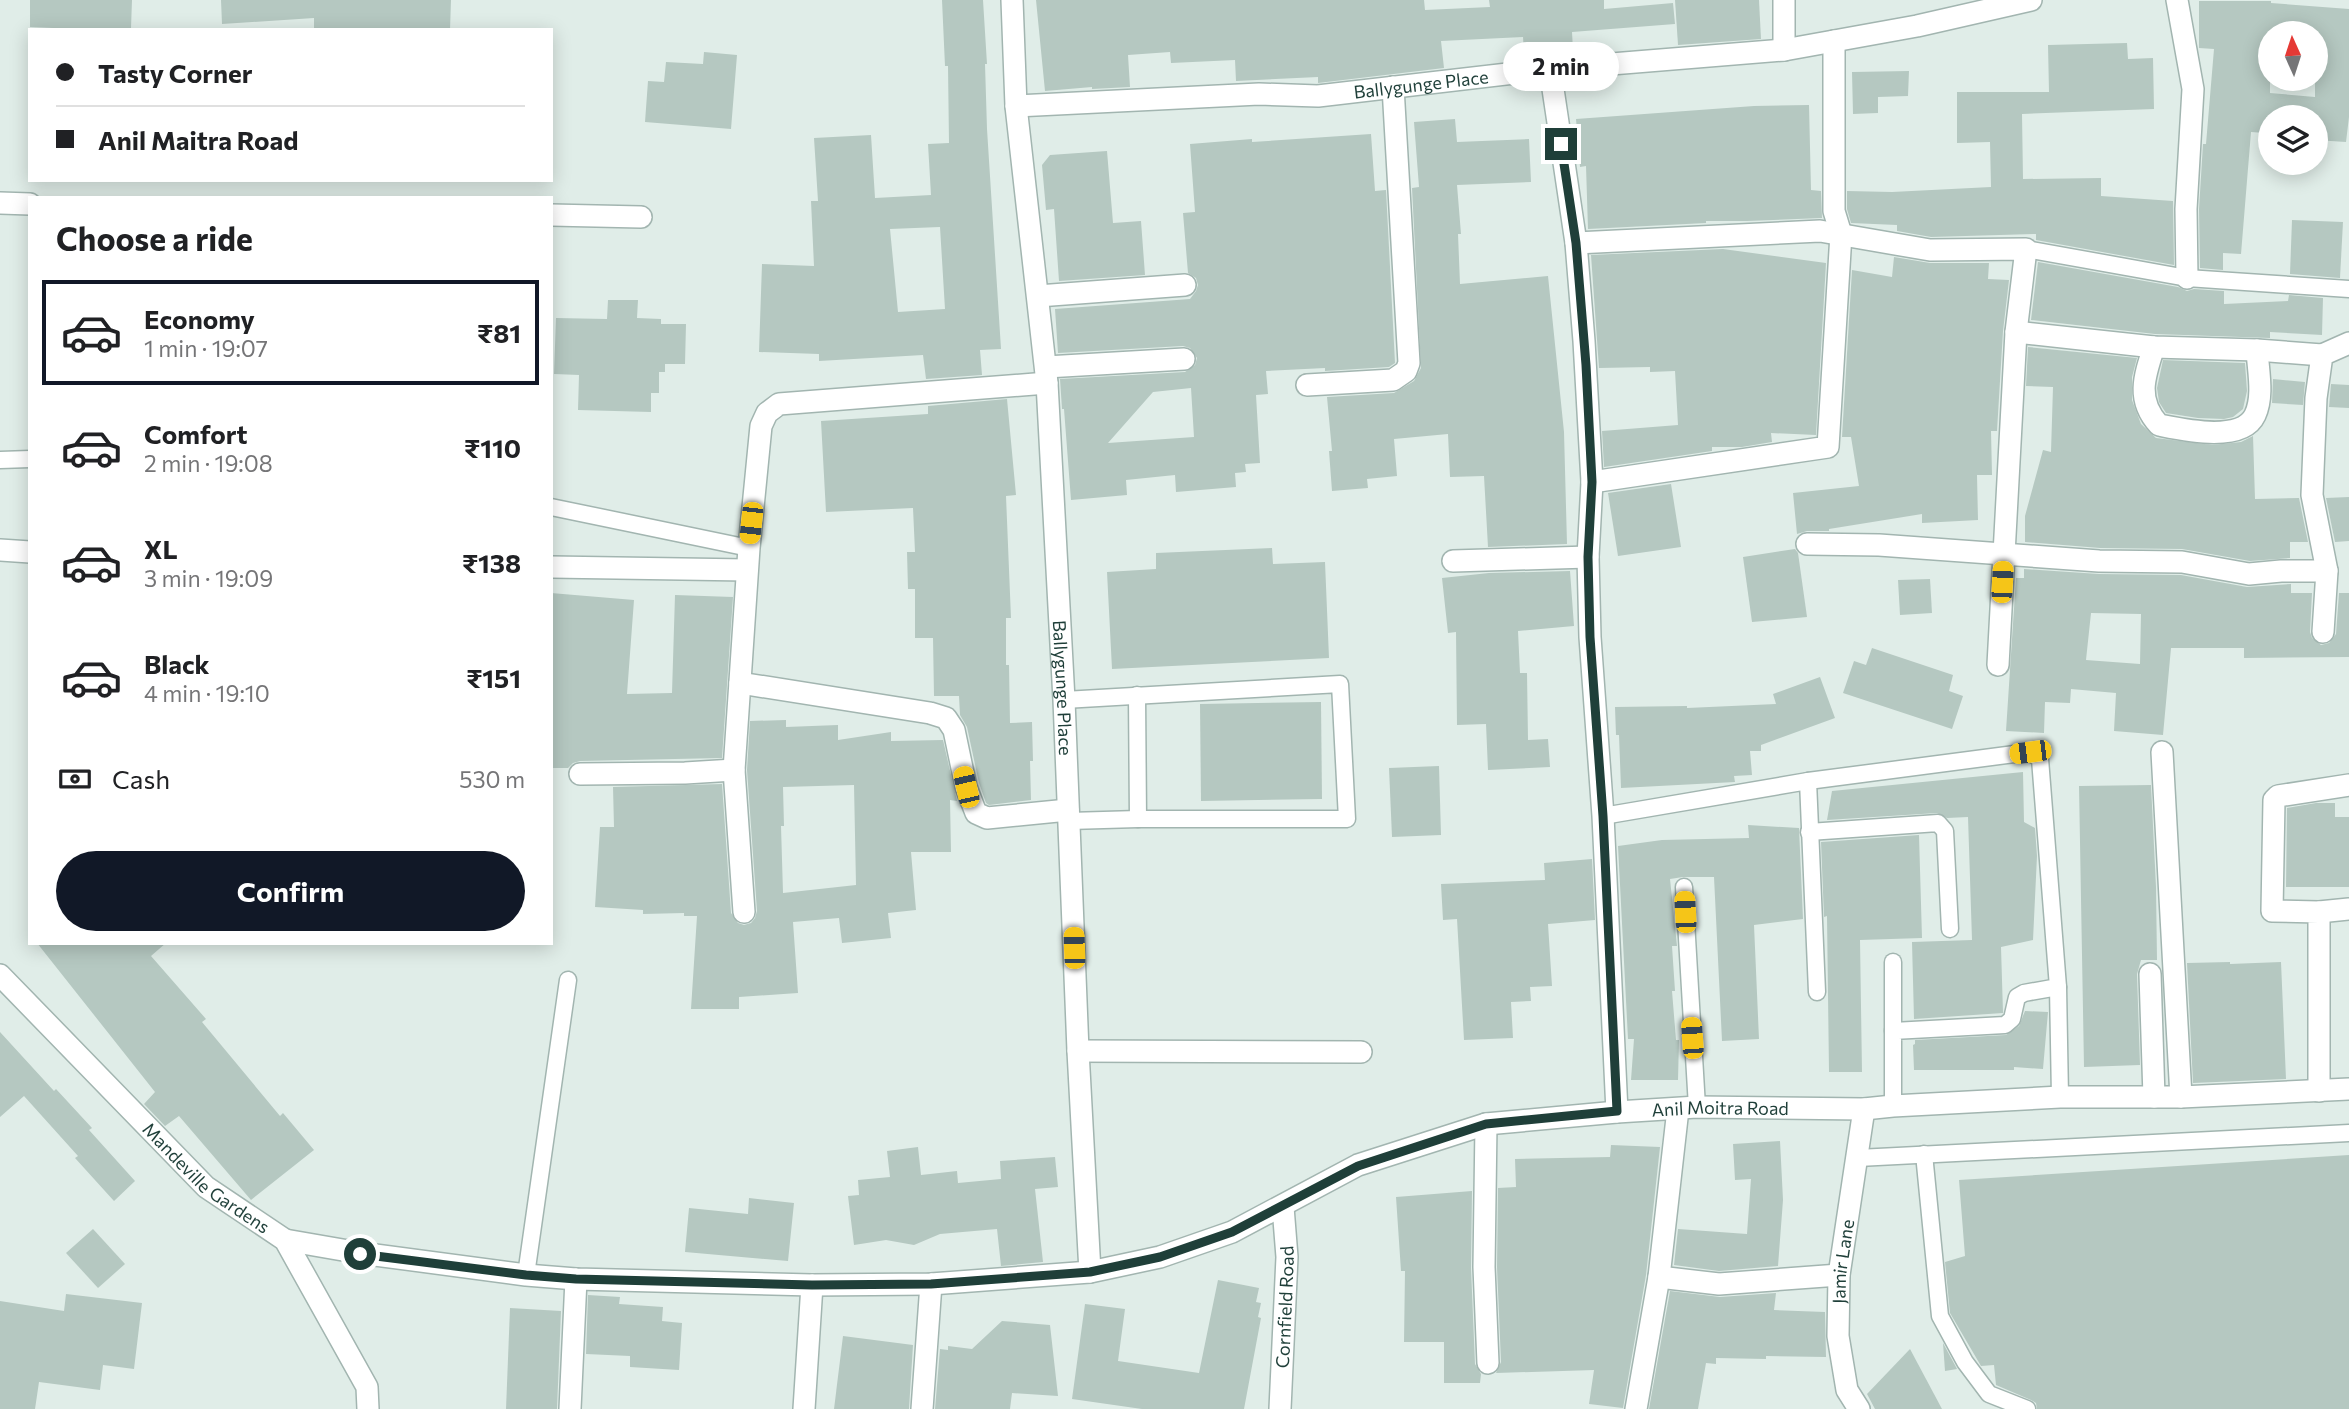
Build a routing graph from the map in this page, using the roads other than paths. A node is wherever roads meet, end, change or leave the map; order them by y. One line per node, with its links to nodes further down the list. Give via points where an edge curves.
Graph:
1 (1013, 0): 9 (street, Ballygunge Place)
2 (1784, 0): 6 (street)
3 (2177, 0): 17 (street, via 2193,89)
4 (2023, 1): 5 (street, Ballygunge Place)
5 (1834, 41): 6 (street, Ballygunge Place); 14 (street, via 1834,211)
6 (1784, 50): 7 (street, Ballygunge Place)
7 (1550, 69): 8 (street, Ballygunge Place); 15 (street)
8 (1392, 87): 9 (street, Ballygunge Place, via 1318,96 1259,94); 28 (street, via 1409,363 1393,380)
9 (1016, 106): 20 (street, Ballygunge Place)
10 (0, 203): 11 (street)
11 (28, 204)
12 (553, 215): 13 (street)
13 (641, 217)
14 (1841, 234): 15 (street, via 1820,231); 16 (street, via 1930,250); 31 (street, via 1828,447)
15 (1576, 243): 31 (street)
16 (2026, 249): 17 (lane); 21 (street)
17 (2187, 278): 19 (lane)
18 (1185, 285): 20 (street)
19 (2349, 289)
20 (1038, 296): 27 (street, Ballygunge Place)
21 (2016, 332): 23 (street); 37 (street)
22 (2349, 344): 25 (street)
23 (2154, 347): 24 (street); 24 (street, via 2144,393 2149,413 2160,425 2214,432 2249,424 2256,412 2260,389)
24 (2257, 350): 25 (street)
25 (2322, 355): 42 (street, via 2312,495)
26 (1184, 359): 27 (street)
27 (1047, 375): 34 (street, via 779,404 767,413 761,426); 47 (street, Ballygunge Place)
28 (1307, 385)
29 (28, 459): 30 (lane)
30 (0, 460)
31 (1592, 482): 38 (street)
32 (553, 507): 34 (lane)
33 (1807, 544): 37 (street)
34 (749, 548): 41 (street)
35 (0, 550): 36 (street)
36 (28, 552)
37 (2003, 555): 42 (street, via 2182,562 2249,574); 44 (street)
38 (1588, 557): 39 (street); 54 (street)
39 (1453, 561)
40 (553, 567): 41 (street)
41 (747, 570): 45 (street)
42 (2326, 571): 43 (street)
43 (2323, 632)
44 (1998, 665)
45 (740, 683): 49 (street); 53 (street, via 946,718 954,730 976,813 987,818)
46 (1137, 695): 47 (lane); 55 (lane); 55 (lane, via 1340,684 1347,819)
47 (1064, 700): 53 (street, Ballygunge Place)
48 (2161, 752): 75 (street)
49 (734, 770): 50 (street); 59 (street)
50 (580, 774)
51 (1808, 780): 54 (lane); 56 (lane); 66 (lane, via 2030,752 2040,759)
52 (2349, 785): 60 (street, via 2274,800 2272,911)
53 (1068, 816): 55 (lane); 69 (street, Ballygunge Place)
54 (1603, 816): 79 (street)
55 (1138, 818)
56 (1809, 832): 61 (lane, via 1938,823 1945,831); 67 (lane)
57 (1684, 887): 77 (lane)
58 (2349, 909): 60 (street)
59 (744, 912)
60 (2319, 912): 72 (street)
61 (1950, 929)
62 (1893, 962): 68 (lane)
63 (2150, 974): 74 (street)
64 (0, 975): 85 (street, Mandeville Gardens, via 206,1187)
65 (568, 980): 87 (lane)
66 (2058, 987): 68 (lane, via 2017,997 2012,1020 2005,1025); 73 (lane)
67 (1817, 992)
68 (1894, 1031): 76 (lane)
69 (1078, 1051): 70 (street); 86 (street, Ballygunge Place)
70 (1362, 1052)
71 (2349, 1089): 72 (street, Anil Moitra Road)
72 (2319, 1091): 75 (street, Anil Moitra Road)
73 (2060, 1097): 74 (street, Anil Moitra Road); 76 (street, Anil Moitra Road)
74 (2154, 1097): 75 (street, Anil Moitra Road)
75 (2181, 1097)
76 (1892, 1106): 78 (street, Anil Moitra Road)
77 (1687, 1108): 78 (street, Anil Moitra Road); 79 (street, Anil Moitra Road); 89 (street)
78 (1864, 1109): 83 (street, Jamir Lane)
79 (1617, 1111): 80 (street, Anil Moitra Road)
80 (1486, 1124): 84 (street, Anil Moitra Road, via 1358,1166); 93 (street)
81 (2349, 1133): 82 (lane)
82 (1924, 1154): 83 (lane); 101 (lane, via 1940,1316 1989,1394)
83 (1858, 1158): 88 (street, Jamir Lane)
84 (1283, 1207): 86 (street, Anil Moitra Road, via 1232,1232 1160,1257); 98 (street, Cornfield Road, via 1287,1257)
85 (285, 1240): 87 (street, Anil Moitra Road); 94 (street, Mandeville Gardens, via 368,1387)
86 (1090, 1272): 91 (street, Anil Moitra Road)
87 (526, 1275): 90 (street, Anil Moitra Road)
88 (1839, 1275): 89 (street, via 1719,1284); 100 (street, Jamir Lane, via 1838,1336 1847,1390)
89 (1658, 1277): 99 (street)
90 (576, 1279): 92 (street, Anil Moitra Road); 95 (street)
91 (931, 1284): 92 (street, Anil Moitra Road); 97 (street)
92 (812, 1285): 96 (street)
93 (1488, 1363)
94 (368, 1409)
95 (570, 1409)
96 (804, 1409)
97 (922, 1409)
98 (1280, 1409)
99 (1636, 1409)
100 (1859, 1409)
101 (2027, 1409)

